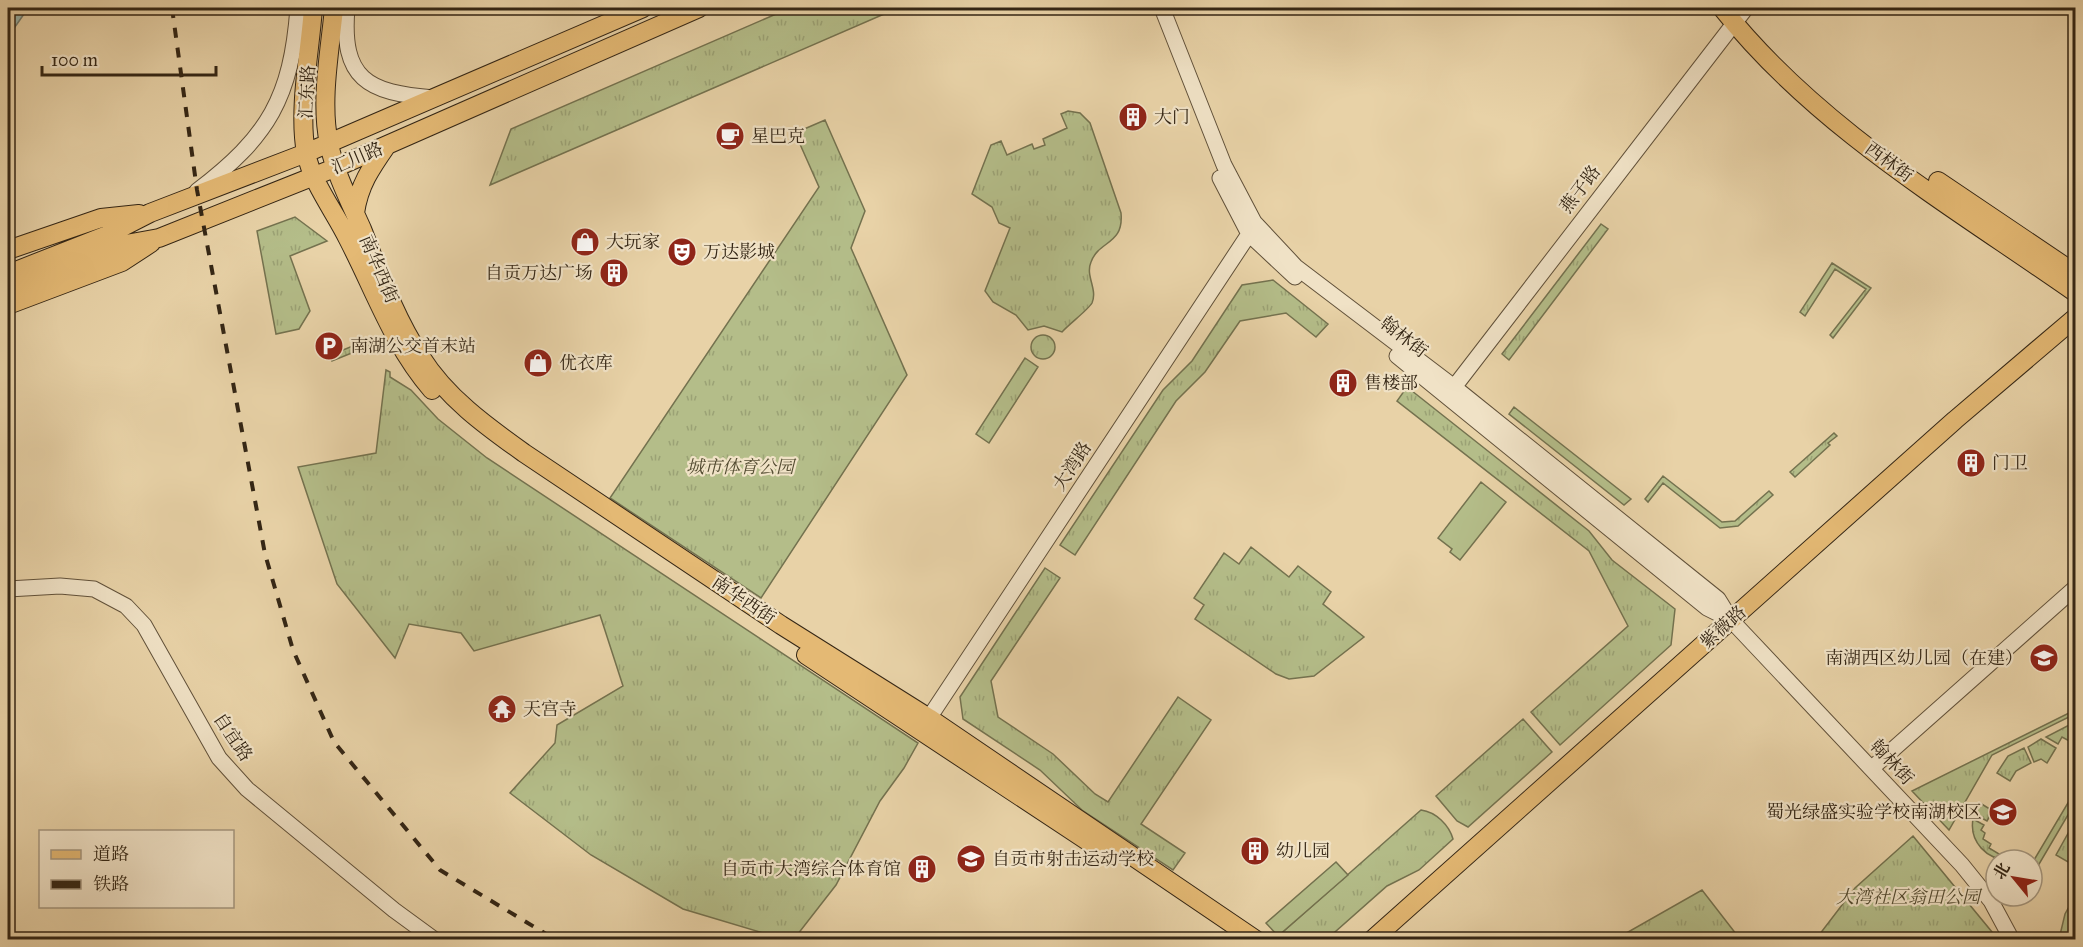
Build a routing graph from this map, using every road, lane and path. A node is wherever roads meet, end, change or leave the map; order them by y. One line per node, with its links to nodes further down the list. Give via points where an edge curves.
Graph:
1 (298, 8): 17 (street, via 295,52 270,118 224,170)
2 (314, 8): 14 (main road, 汇东路, via 304,112)
3 (334, 8): 12 (main road, 汇东路, via 326,108)
4 (347, 8): 11 (street, via 344,36 349,60 363,78 402,96)
5 (643, 8): 11 (main road, 汇川路)
6 (699, 8): 13 (main road, 汇川路)
7 (1152, 8): 20 (street, 翰林街, via 1219,177)
8 (1162, 8): 20 (street, 翰林街)
9 (1722, 8): 10 (main road, 西林街)
10 (1739, 13): 24 (main road, 西林街, via 1848,117); 26 (main road, 西林街, via 1783,75 1842,127); 29 (street, 燕子路)
11 (434, 98): 12 (main road, 汇川路)
12 (329, 144): 14 (main road, 汇川路); 15 (main road, 汇东路)
13 (388, 145): 15 (main road, 汇川路); 19 (main road, via 363,181)
14 (306, 153): 16 (main road, 汇东路); 17 (main road, 汇川路)
15 (337, 167): 16 (main road, 汇川路); 19 (main road, 南华西街)
16 (314, 176): 21 (main road, 汇川路); 33 (main road, 南华西街, via 369,278 398,345 446,406 517,462 642,545)
17 (188, 198): 18 (main road, 汇川路)
18 (150, 213): 22 (main road, via 101,218); 23 (main road, 汇川路)
19 (355, 213): 33 (main road, 南华西街, via 382,280 422,359 454,397 486,426)
20 (1254, 231): 29 (street, 翰林街, via 1278,263); 33 (street, 大湾路)
21 (159, 238): 25 (main road, 汇川路, via 115,246); 27 (main road, via 122,262)
22 (8, 250)
23 (8, 274)
24 (2076, 274)
25 (8, 288)
26 (2076, 293)
27 (8, 305)
28 (2076, 316): 32 (main road, 紫薇路)
29 (1451, 392): 32 (street, 翰林街, via 1707,608)
30 (2076, 587): 34 (street)
31 (8, 588): 35 (street, 自宜路, via 94,589 126,606 144,625 219,758 247,789)
32 (1731, 620): 34 (street, 翰林街); 38 (main road, 紫薇路)
33 (925, 724): 36 (main road, 南华西街); 37 (main road, 南华西街)
34 (1872, 768): 39 (street, 翰林街, via 1984,892)
35 (435, 939)
36 (1234, 939)
37 (1256, 939)
38 (1372, 939)
39 (2012, 939)

